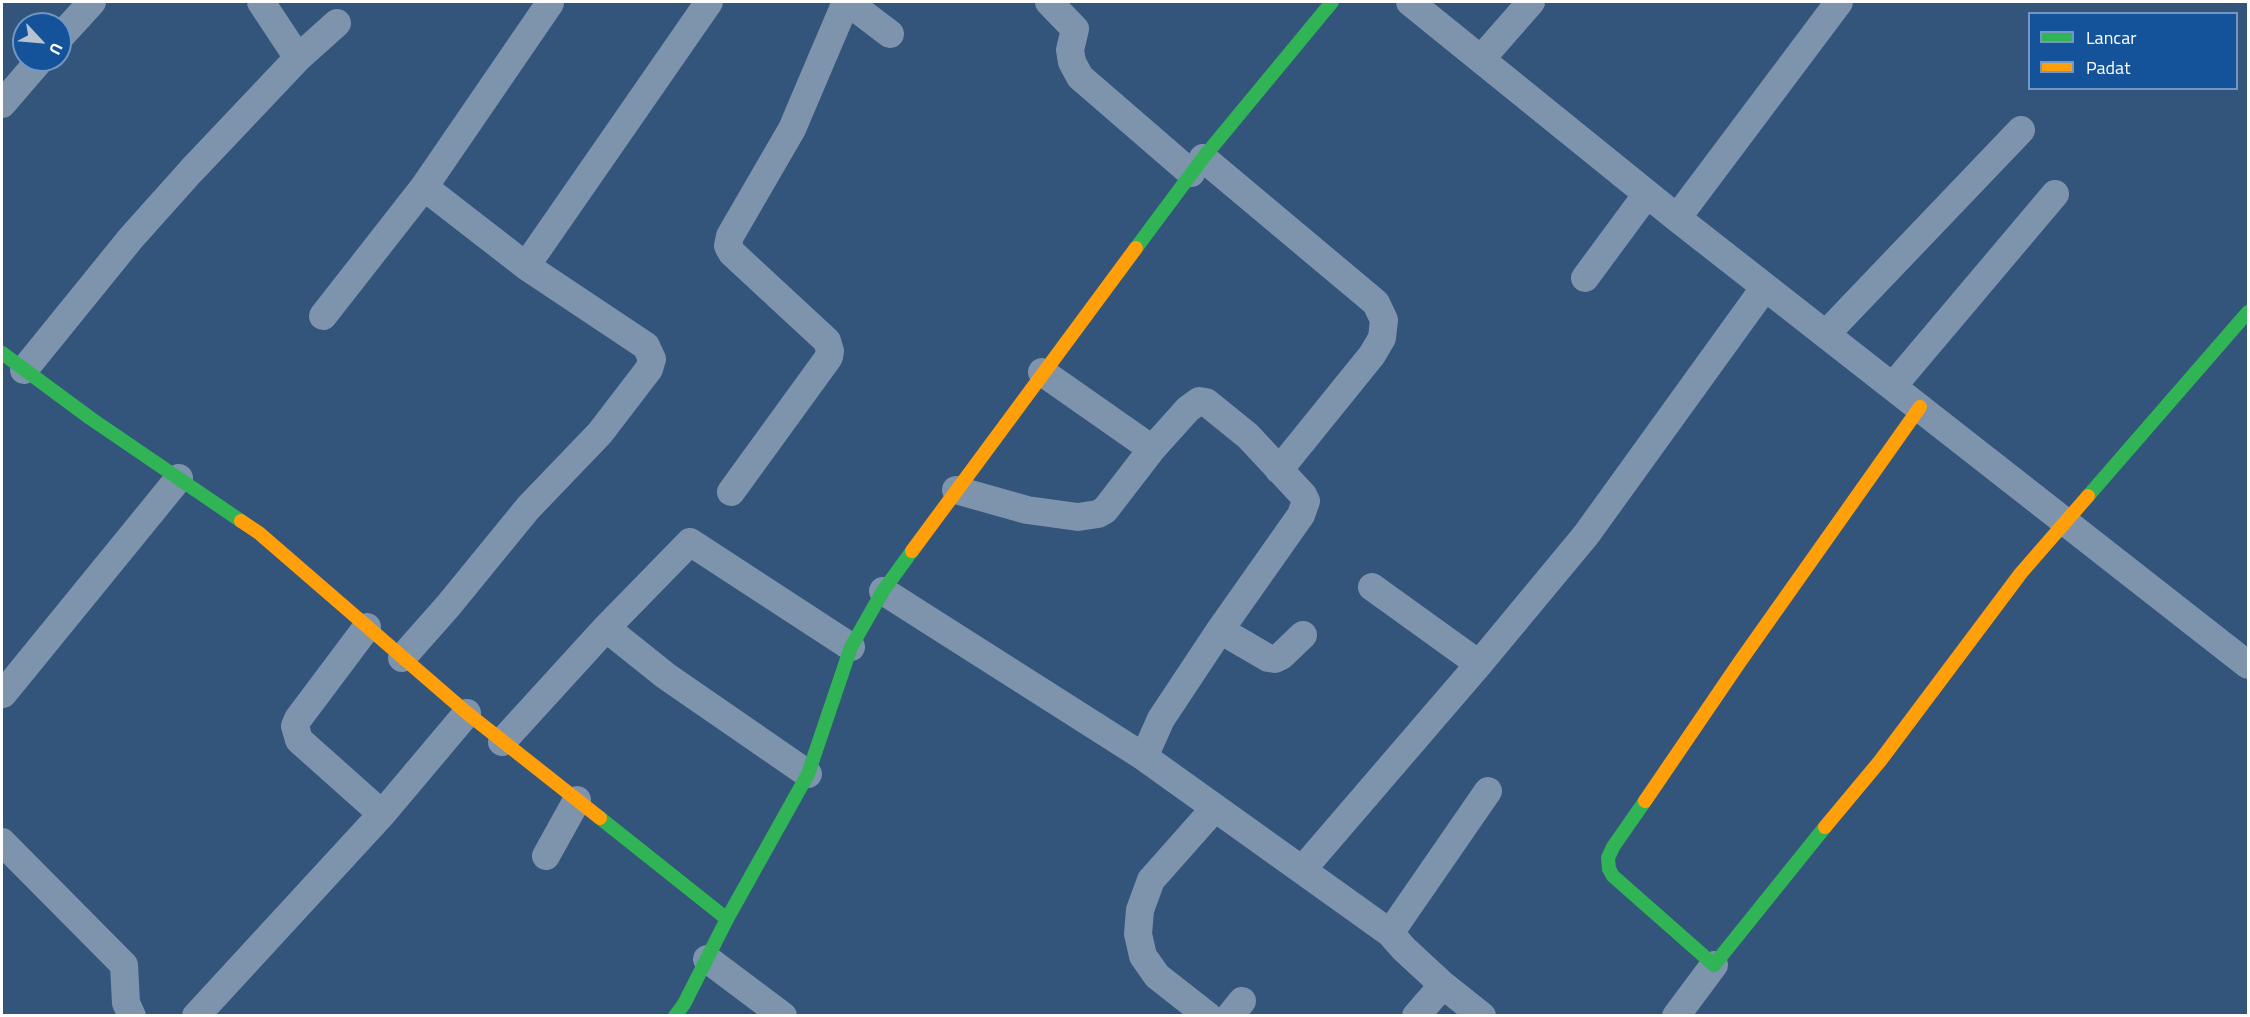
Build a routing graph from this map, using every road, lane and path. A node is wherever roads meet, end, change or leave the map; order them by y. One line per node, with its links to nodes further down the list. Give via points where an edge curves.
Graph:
1 (92, 2): 12 (street)
2 (261, 2): 14 (street)
3 (709, 2): 24 (street)
4 (847, 2): 13 (street); 39 (street, via 792,129 728,241 732,253 827,341 829,357)
5 (1049, 2): 19 (street, via 1075,29 1072,62 1080,77)
6 (1332, 2): 19 (street)
7 (1410, 2): 15 (street)
8 (1531, 2): 15 (street)
9 (1839, 2): 23 (street)
10 (550, 3): 20 (street)
11 (337, 23): 14 (street)
12 (72, 24)
13 (890, 34)
14 (298, 58): 31 (street, via 131,238)
15 (1481, 59): 21 (street)
16 (30, 72): 17 (street)
17 (2, 104)
18 (2021, 130): 29 (street)
19 (1197, 165): 32 (street); 36 (street, via 1376,303 1384,320 1382,338 1372,356)
20 (424, 187): 24 (street); 27 (street)
21 (1647, 194): 23 (street); 25 (street)
22 (2055, 194): 33 (street)
23 (1677, 218): 26 (street)
24 (526, 266): 48 (street, via 646,346 651,363 600,433 528,508)
25 (1585, 278)
26 (1766, 287): 29 (street); 49 (street, via 1586,535)
27 (323, 316)
28 (2245, 323): 40 (street)
29 (1826, 334): 33 (street)
30 (2, 353): 31 (street)
31 (24, 370): 37 (street)
32 (1042, 372): 35 (street); 38 (street)
33 (1893, 386): 34 (street)
34 (1920, 407): 40 (street); 66 (street, via 1608,858 1613,876)
35 (1152, 449): 36 (street, via 1188,409 1202,401 1248,436); 38 (street, via 1105,510 1090,516 1027,510)
36 (1279, 470): 45 (street, via 1303,495 1304,509)
37 (179, 478): 43 (street, via 259,533); 51 (street)
38 (956, 490): 42 (street)
39 (731, 492)
40 (2067, 521): 50 (street); 66 (street, via 2021,573 1881,761)
41 (1372, 587): 49 (street)
42 (883, 591): 47 (street); 54 (street)
43 (367, 627): 48 (street); 59 (street, via 295,726 299,740)
44 (606, 628): 47 (street, via 690,542); 53 (street); 55 (street, via 666,676)
45 (1220, 630): 46 (street, via 1275,659); 54 (street, via 1161,719)
46 (1303, 635)
47 (850, 646): 55 (street)
48 (402, 658): 52 (street)
49 (1479, 664): 62 (street)
50 (2248, 665)
51 (2, 695)
52 (467, 713): 53 (street); 59 (street)
53 (502, 742): 57 (street)
54 (1144, 757): 58 (street)
55 (808, 774): 63 (street)
56 (1488, 791): 64 (street)
57 (577, 800): 61 (street); 63 (street)
58 (1214, 809): 62 (street); 72 (street, via 1151,880 1140,910 1138,934 1143,956 1157,976)
59 (382, 814): 69 (street)
60 (2, 842): 68 (street, via 124,965 126,1003)
61 (546, 856)
62 (1302, 870): 64 (street)
63 (727, 919): 65 (street)
64 (1390, 933): 67 (street)
65 (707, 959): 70 (street); 71 (street)
66 (1714, 965): 75 (street)
67 (1443, 985): 73 (street); 74 (street)
68 (132, 1016)
69 (196, 1016)
70 (675, 1016)
71 (783, 1016)
72 (1208, 1016)
73 (1416, 1016)
74 (1482, 1016)
75 (1676, 1016)

